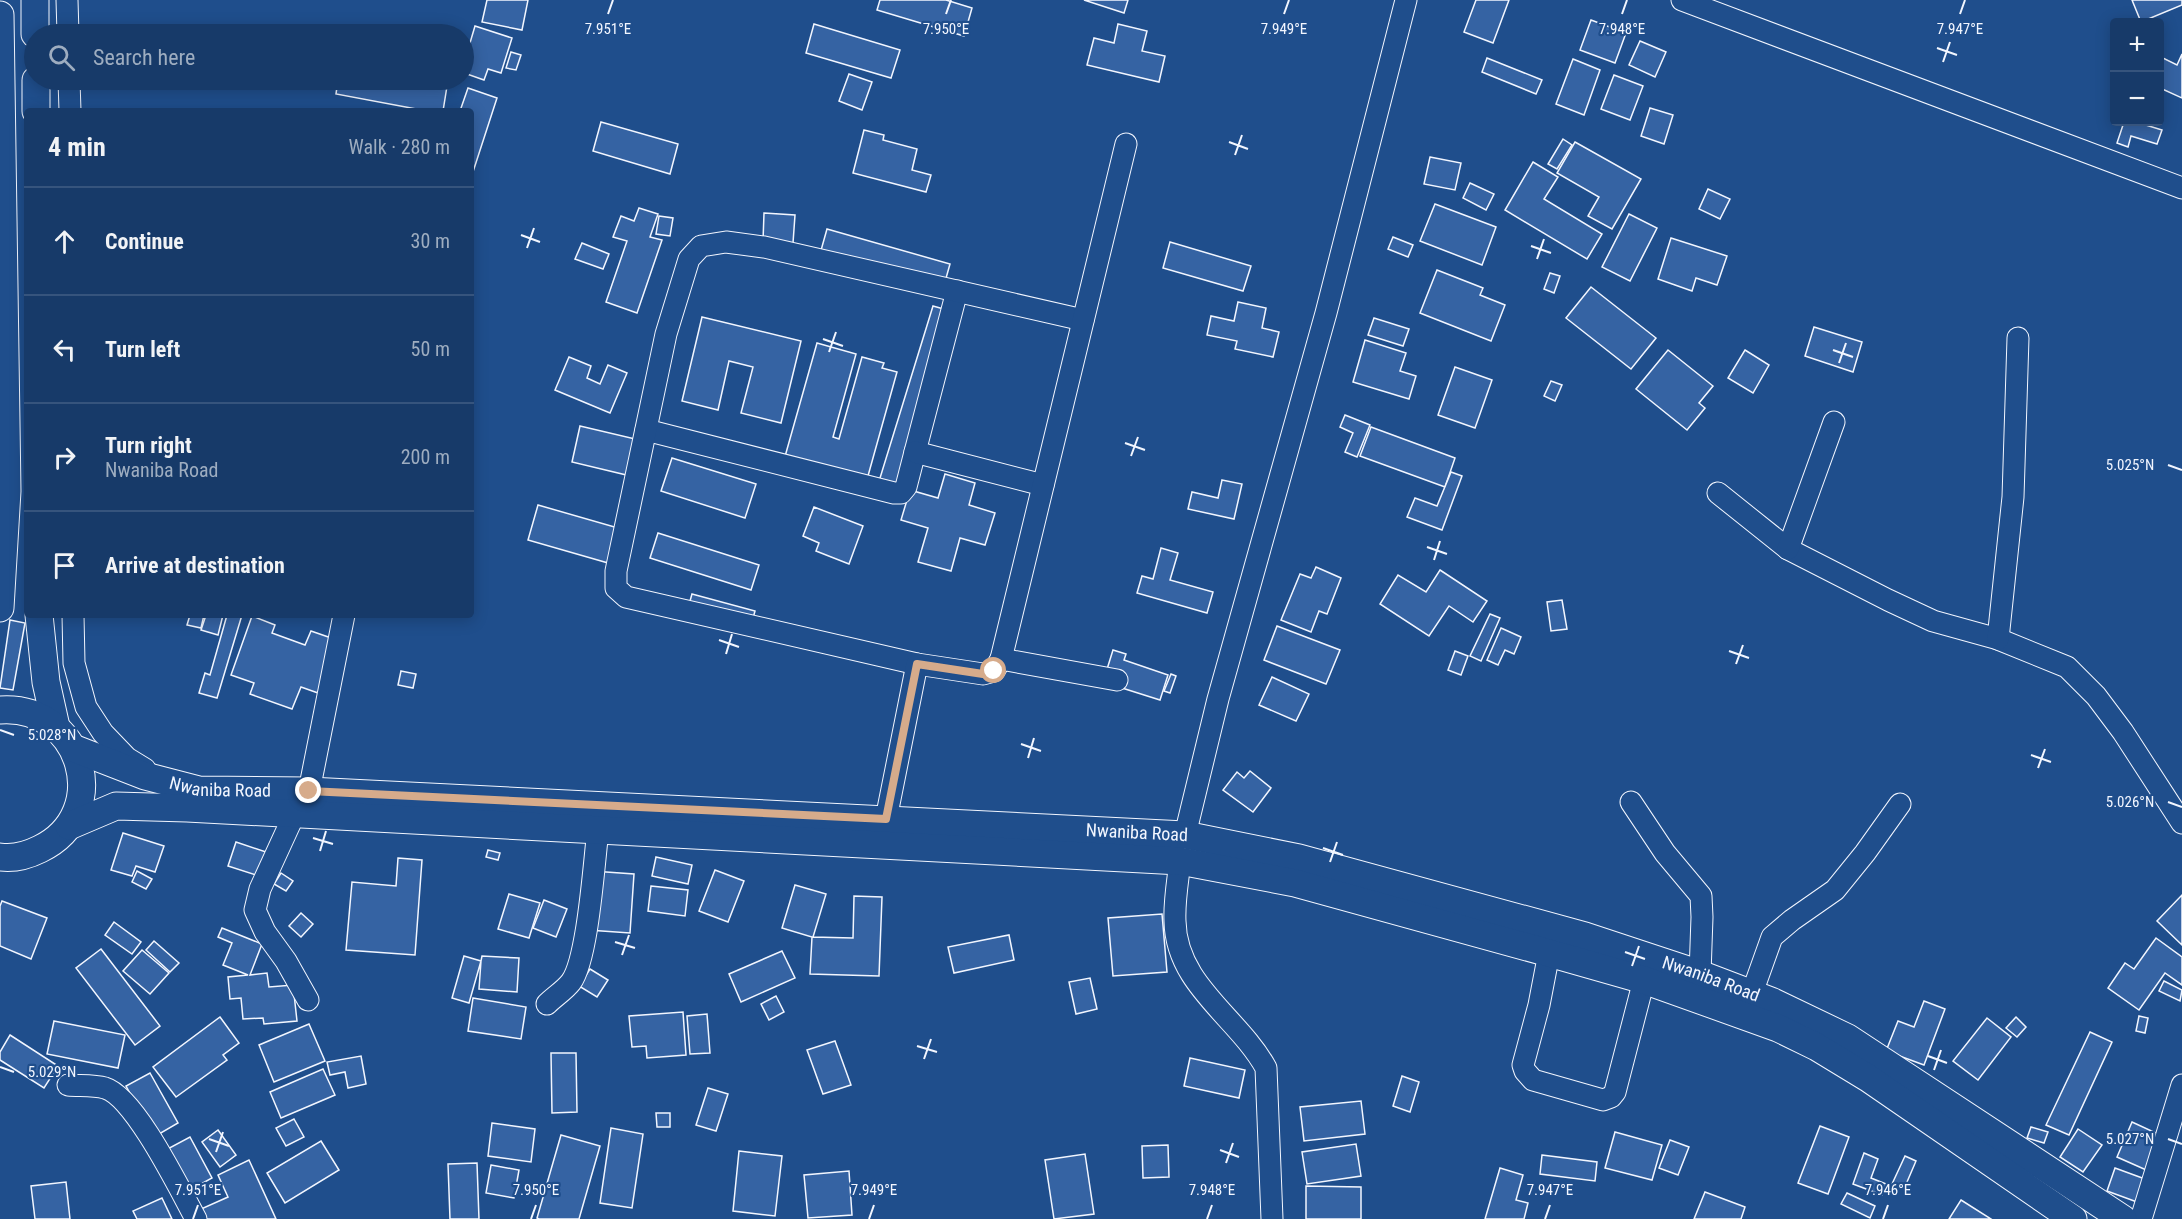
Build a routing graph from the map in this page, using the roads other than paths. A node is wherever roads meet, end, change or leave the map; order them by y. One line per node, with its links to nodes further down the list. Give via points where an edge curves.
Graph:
1 (34, 0): 6 (main road)
2 (67, 0): 7 (street)
3 (1406, 0): 44 (street, via 1326,313 1218,699)
4 (1682, 0): 13 (street)
5 (0, 15): 22 (main road)
6 (35, 24)
7 (68, 24)
8 (36, 90): 10 (main road)
9 (69, 90): 11 (street)
10 (36, 108)
11 (70, 108)
12 (1126, 144): 15 (street)
13 (2182, 188)
14 (957, 291): 15 (street); 18 (street, via 764,247 726,242 701,246 689,259 666,334); 19 (street)
15 (1083, 321): 20 (street)
16 (2018, 338): 28 (street, via 2013,497)
17 (1834, 422): 23 (street)
18 (646, 430): 19 (street, via 894,493 901,493 906,487); 30 (street, via 616,571 616,588 626,597)
19 (915, 452): 20 (street)
20 (1043, 485): 29 (street)
21 (1718, 493): 23 (street)
22 (3, 494): 24 (main road)
23 (1788, 549): 28 (street, via 1933,621)
24 (0, 608)
25 (39, 618): 33 (main road, via 46,682)
26 (73, 618): 35 (street, via 74,663 86,707 103,733 127,758 152,773)
27 (343, 618): 36 (street)
28 (1998, 639): 41 (street, via 2067,667 2089,689 2123,732)
29 (1001, 658): 30 (street, via 994,671 983,674); 31 (street)
30 (917, 664): 40 (street)
31 (1117, 680)
32 (0, 710): 33 (main road, via 35,715)
33 (56, 727): 34 (main road)
34 (73, 748): 35 (main road, Nwaniba Road, via 145,776); 42 (main road, via 82,788)
35 (199, 790): 36 (main road, Nwaniba Road)
36 (309, 791): 40 (main road, Nwaniba Road)
37 (1630, 802): 47 (street, via 1701,896)
38 (1900, 804): 49 (street, via 1835,890 1772,937)
39 (294, 815): 42 (main road, via 116,806); 43 (main road); 50 (street, via 260,889 255,910)
40 (886, 819): 44 (main road, Nwaniba Road)
41 (2182, 823)
42 (69, 826): 45 (main road, via 51,844 28,855)
43 (598, 830): 44 (main road); 51 (street, via 580,963 572,981)
44 (1182, 848): 46 (main road); 47 (main road, Nwaniba Road, via 1299,858 1585,936); 55 (street, via 1175,922 1179,949 1191,977 1257,1052 1266,1068)
45 (0, 857)
46 (1549, 953): 48 (main road); 48 (street, via 1523,1065 1525,1071 1533,1080 1603,1100 1615,1092)
47 (1700, 974): 49 (main road, Nwaniba Road)
48 (1644, 980): 56 (main road, via 1778,1028 1817,1047)
49 (1752, 993): 57 (main road, Nwaniba Road, via 1848,1038)
50 (308, 1000)
51 (547, 1004)
52 (68, 1085): 54 (street, via 106,1088 129,1106)
53 (2182, 1085): 58 (street)
54 (196, 1219)
55 (1272, 1219)
56 (2073, 1219)
57 (2123, 1219)
58 (2141, 1219)

